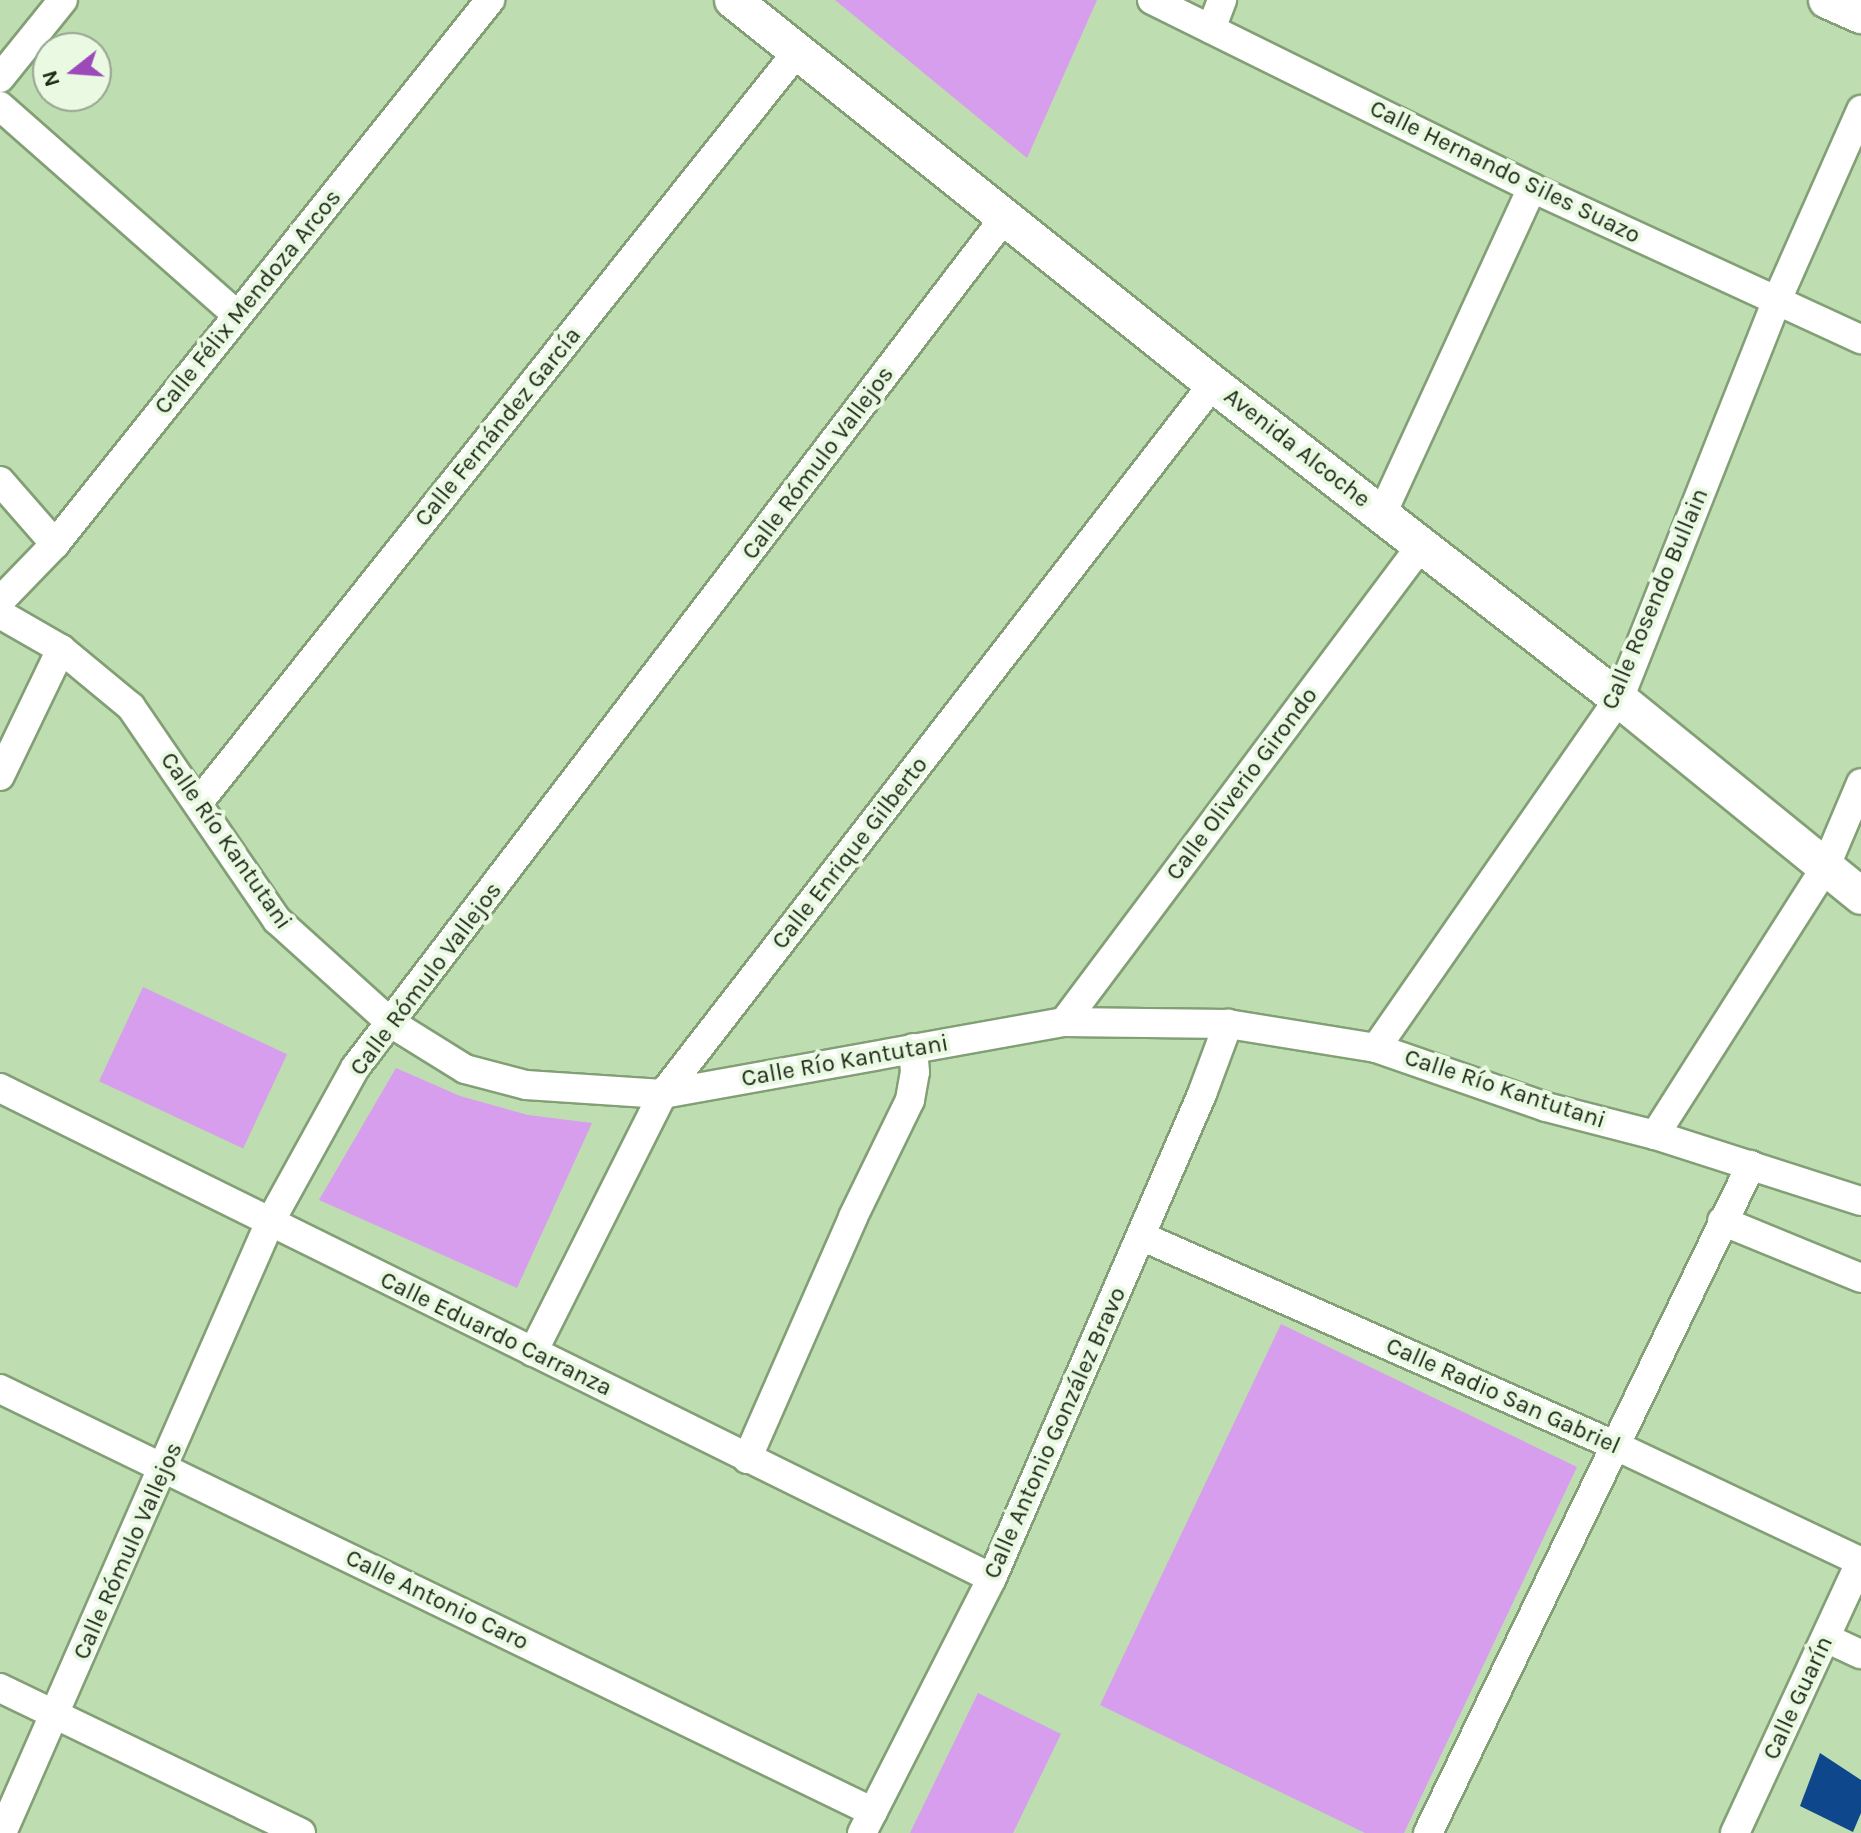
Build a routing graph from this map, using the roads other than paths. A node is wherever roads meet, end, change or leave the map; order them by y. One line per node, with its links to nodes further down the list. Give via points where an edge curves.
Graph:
1 (63, 0): 10 (street)
2 (490, 0): 16 (street, Calle Félix Mendoza Arcos)
3 (733, 0): 9 (street, Avenida Alcoche)
4 (1152, 0): 8 (street, Calle Hernando Siles Suazo)
5 (1222, 0): 8 (street)
6 (1827, 0): 7 (street)
7 (1861, 15)
8 (1211, 29): 13 (street, Calle Hernando Siles Suazo)
9 (797, 52): 14 (street, Avenida Alcoche); 29 (street, Calle Fernández García)
10 (0, 78)
11 (0, 106): 16 (street)
12 (1861, 110): 15 (street, Calle Rosendo Bullain)
13 (1532, 188): 15 (street, Calle Hernando Siles Suazo); 20 (street)
14 (1005, 217): 18 (street, Avenida Alcoche); 33 (street, Calle Rómulo Vallejos)
15 (1777, 300): 17 (street, Calle Hernando Siles Suazo); 26 (street, Calle Rosendo Bullain)
16 (237, 315): 21 (street, Calle Félix Mendoza Arcos)
17 (1861, 339)
18 (1213, 384): 20 (street, Avenida Alcoche); 38 (street, Calle Enrique Gilberto)
19 (0, 481): 21 (street)
20 (1382, 514): 22 (street, Avenida Alcoche)
21 (55, 544): 23 (street, Calle Félix Mendoza Arcos)
22 (1420, 547): 26 (street, Avenida Alcoche); 32 (street, Calle Oliverio Girondo)
23 (0, 601)
24 (0, 614): 25 (street, Calle Río Kantutani)
25 (61, 649): 27 (street); 29 (street, Calle Río Kantutani, via 131,707)
26 (1619, 699): 30 (street, Avenida Alcoche); 36 (street, Calle Rosendo Bullain)
27 (0, 776)
28 (1861, 783): 30 (street)
29 (199, 802): 33 (street, Calle Río Kantutani, via 277,920)
30 (1825, 868): 31 (street, Avenida Alcoche); 39 (street)
31 (1861, 896)
32 (1064, 1022): 34 (street, Calle Río Kantutani); 35 (street, Calle Río Kantutani)
33 (391, 1023): 38 (street, Calle Río Kantutani, via 465,1069 526,1085); 43 (street, Calle Rómulo Vallejos, via 355,1068)
34 (1228, 1024): 36 (street, Calle Río Kantutani); 44 (street, Calle Antonio González Bravo)
35 (913, 1048): 38 (street, Calle Río Kantutani); 49 (street, via 910,1100)
36 (1376, 1048): 39 (street, Calle Río Kantutani, via 1546,1107)
37 (0, 1088): 43 (street, Calle Eduardo Carranza)
38 (663, 1094): 46 (street, Calle Enrique Gilberto)
39 (1655, 1135): 40 (street, Calle Río Kantutani)
40 (1751, 1165): 41 (street, Calle Río Kantutani); 42 (street)
41 (1861, 1201)
42 (1722, 1221): 45 (street); 48 (street)
43 (270, 1222): 46 (street, Calle Eduardo Carranza); 50 (street, Calle Rómulo Vallejos)
44 (1141, 1236): 48 (street, Calle Radio San Gabriel); 52 (street, Calle Antonio González Bravo)
45 (1861, 1278)
46 (533, 1352): 49 (street, Calle Eduardo Carranza)
47 (0, 1389): 50 (street, Calle Antonio Caro)
48 (1614, 1445): 51 (street, Calle Radio San Gabriel); 60 (street)
49 (747, 1459): 52 (street, Calle Eduardo Carranza)
50 (165, 1468): 56 (street, Calle Rómulo Vallejos); 57 (street, Calle Antonio Caro)
51 (1861, 1562): 53 (street, Calle Guarín)
52 (992, 1578): 57 (street, Calle Antonio González Bravo)
53 (1826, 1638): 54 (street); 61 (street, Calle Guarín)
54 (1861, 1654)
55 (0, 1688): 56 (street)
56 (55, 1715): 58 (street, Calle Rómulo Vallejos); 59 (street)
57 (868, 1822)
58 (2, 1833)
59 (301, 1833)
60 (1428, 1833)
61 (1735, 1833)

